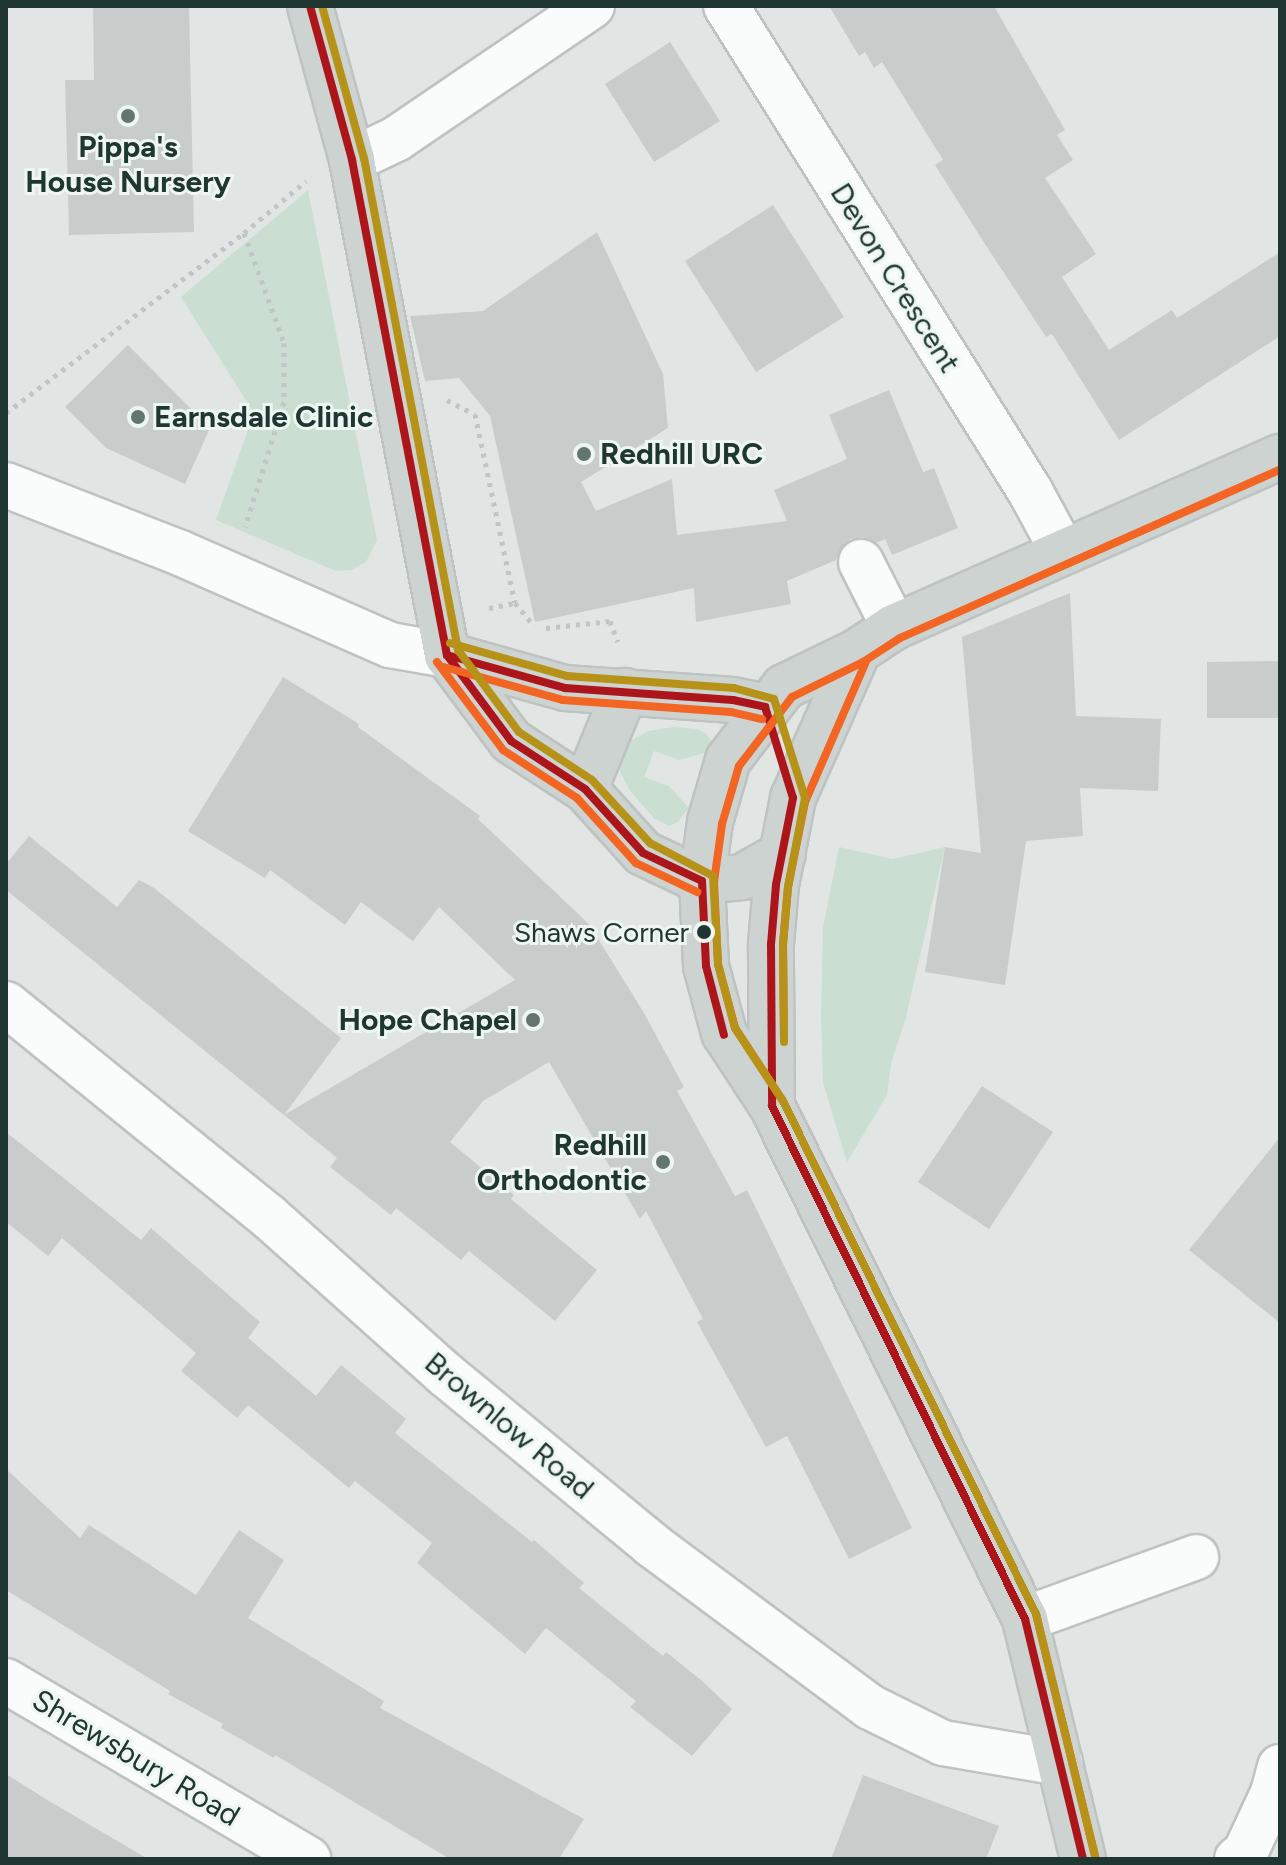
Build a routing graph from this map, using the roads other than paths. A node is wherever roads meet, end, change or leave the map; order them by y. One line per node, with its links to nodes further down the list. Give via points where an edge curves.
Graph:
1 (310, 6): 4 (main road)
2 (592, 6): 4 (street, via 396,139)
3 (726, 6): 7 (street, Devon Crescent)
4 (352, 160): 10 (main road)
5 (1280, 457): 7 (main road)
6 (6, 485): 10 (street, via 178,552 390,645)
7 (1063, 552): 9 (main road)
8 (861, 562): 9 (street)
9 (876, 639): 12 (main road, via 784,687); 14 (main road)
10 (447, 655): 11 (main road, via 565,688); 13 (main road, via 511,741)
11 (625, 691): 12 (main road); 13 (main road)
12 (765, 707): 14 (main road); 16 (main road, via 728,760 710,822)
13 (585, 789): 16 (main road, via 643,853)
14 (793, 798): 15 (main road)
15 (783, 854): 16 (main road, via 742,877); 18 (main road, via 771,944)
16 (702, 881): 18 (main road, via 706,966 724,1033)
17 (6, 1004): 22 (street, Brownlow Road, via 268,1216 446,1375 652,1545 870,1707 943,1743)
18 (772, 1106): 20 (main road)
19 (1196, 1557): 20 (street)
20 (1025, 1619): 22 (main road)
21 (6, 1681): 24 (street, Shrewsbury Road)
22 (1060, 1763): 25 (main road)
23 (1280, 1767): 26 (street, via 1257,1829)
24 (308, 1859)
25 (1083, 1859)
26 (1237, 1859)

